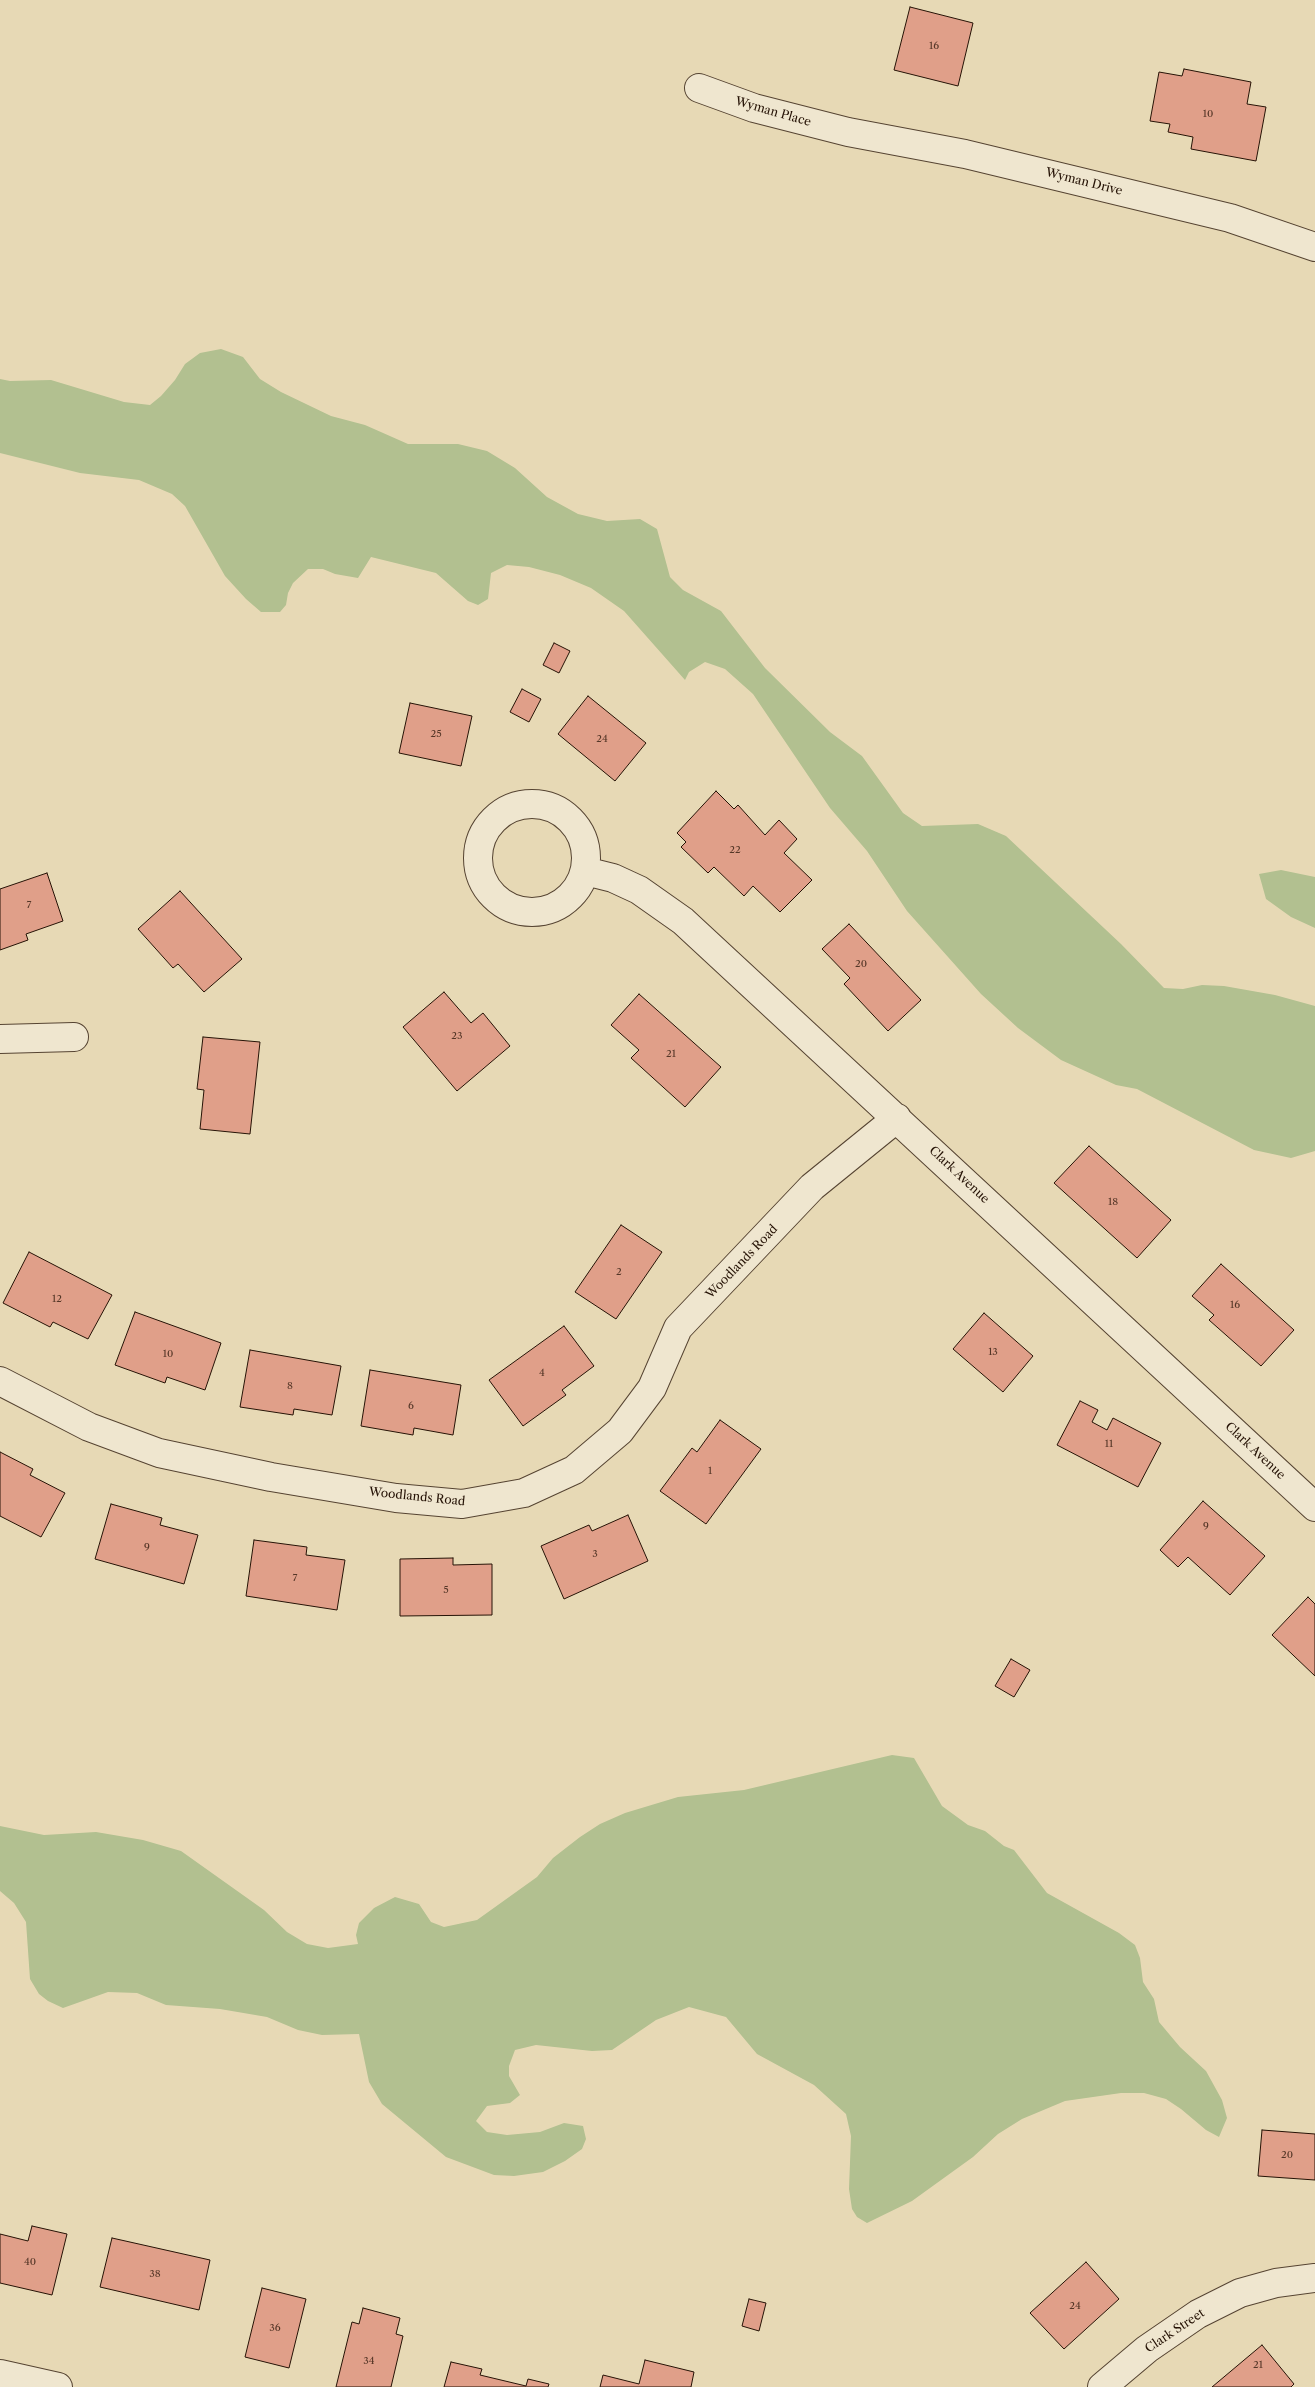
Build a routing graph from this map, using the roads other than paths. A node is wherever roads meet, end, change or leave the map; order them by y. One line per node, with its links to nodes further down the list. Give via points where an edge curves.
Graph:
1 (699, 88): 2 (street, Wyman Place, via 754,108)
2 (848, 132): 3 (street, Wyman Drive, via 965,154 1230,218)
3 (1315, 247)
4 (585, 871): 7 (street, Clark Avenue, via 613,878 639,890 683,921)
5 (74, 1037): 6 (street)
6 (0, 1039)
7 (897, 1118): 8 (street, Woodlands Road, via 812,1187 678,1328 652,1388 620,1431 574,1470 524,1493 462,1504 396,1498 271,1477 158,1453 89,1427); 9 (street, Clark Avenue)
8 (0, 1381)
9 (1315, 1506)
10 (1315, 2278): 13 (street, Clark Street, via 1276,2283 1240,2293 1198,2314 1147,2349)
11 (0, 2374): 12 (street)
12 (58, 2387)
13 (1102, 2387)

